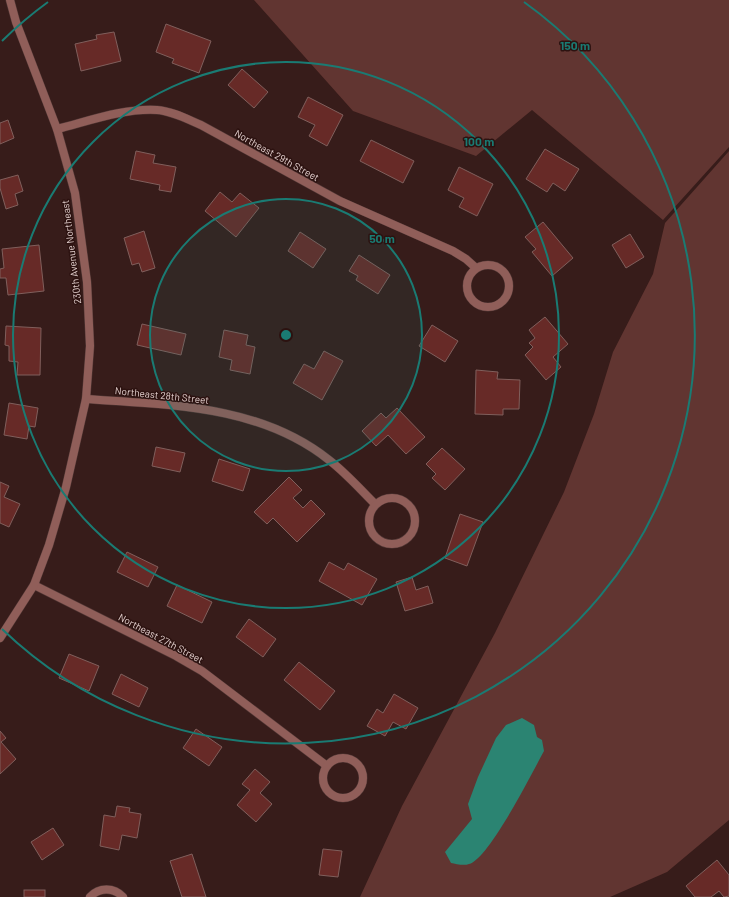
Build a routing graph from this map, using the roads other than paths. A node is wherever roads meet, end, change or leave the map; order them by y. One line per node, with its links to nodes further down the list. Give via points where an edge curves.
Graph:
1 (10, 0): 2 (street, 230th Avenue Northeast)
2 (57, 129): 3 (street, Northeast 29th Street, via 133,111 158,110 178,115 340,201 453,251); 4 (street, 230th Avenue Northeast, via 75,193 87,282 90,346)
3 (476, 268): 3 (street, via 490,265 503,271 509,284 506,298 502,303 489,308 482,307 471,299 467,293 467,279)
4 (86, 398): 5 (street, Northeast 28th Street, via 187,406 234,414 272,427 330,460); 6 (street, 230th Avenue Northeast, via 66,487)
5 (375, 504): 5 (street, via 390,497 405,502 414,515 413,531 408,537 395,544 375,537 370,531 368,516)
6 (34, 585): 7 (street, 230th Avenue Northeast); 8 (street, Northeast 27th Street, via 202,671)
7 (0, 638)
8 (327, 766): 8 (street, via 323,779 328,792 341,798 348,798 359,790 363,777 358,765 346,758)
9 (90, 897): 10 (street, via 100,890 108,889)
10 (123, 897)

